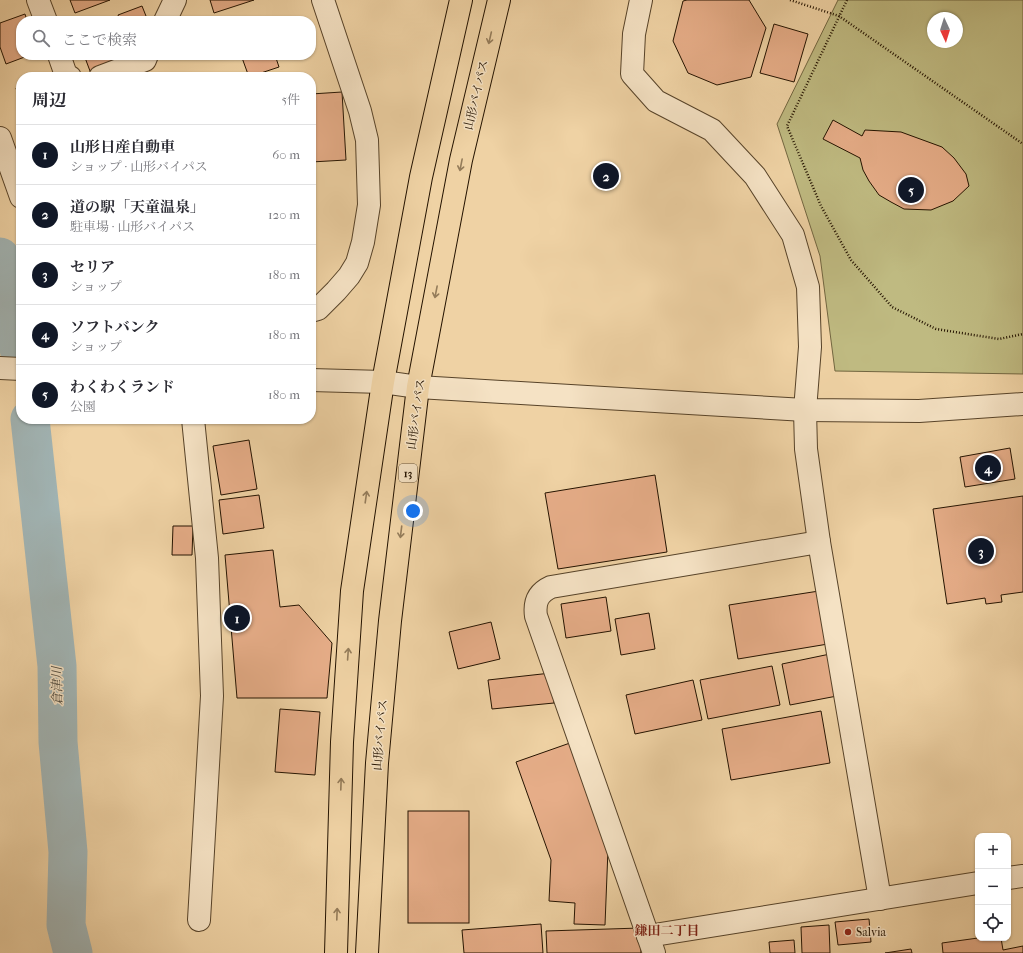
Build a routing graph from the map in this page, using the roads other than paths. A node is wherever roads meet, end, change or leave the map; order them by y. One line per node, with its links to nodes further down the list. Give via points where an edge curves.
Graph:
1 (38, 0): 7 (street)
2 (175, 0): 8 (street)
3 (323, 0): 15 (street, via 360,111 367,140 369,205 357,263 336,291)
4 (461, 0): 19 (highway, via 421,177)
5 (499, 0): 20 (highway, 山形バイパス / 13, one-way to 20, via 462,160)
6 (640, 0): 22 (street, via 634,34 632,74 656,101 712,130 756,176 793,235 808,287 810,347)
7 (44, 16)
8 (167, 16)
9 (61, 60): 11 (street)
10 (145, 60): 12 (street)
11 (65, 72)
12 (113, 72)
13 (0, 138): 14 (street)
14 (16, 183)
15 (316, 309)
16 (0, 368): 17 (street)
17 (16, 369)
18 (316, 380): 19 (street)
19 (383, 382): 20 (street); 31 (highway, one-way to 19, via 342,742 352,591)
20 (418, 387): 22 (street); 32 (highway, 山形バイパス / 13, one-way to 32, via 390,621 377,763)
21 (1023, 404): 22 (street, via 920,411)
22 (805, 410): 24 (street, via 806,449)
23 (194, 424): 29 (street, via 207,558 212,696)
24 (819, 542): 28 (street); 30 (street, via 551,586 543,591 535,604 536,616)
25 (1023, 876): 26 (street)
26 (1011, 878)
27 (975, 883): 28 (street)
28 (880, 899): 30 (street)
29 (199, 920)
30 (651, 945)
31 (336, 953)
32 (366, 953)

